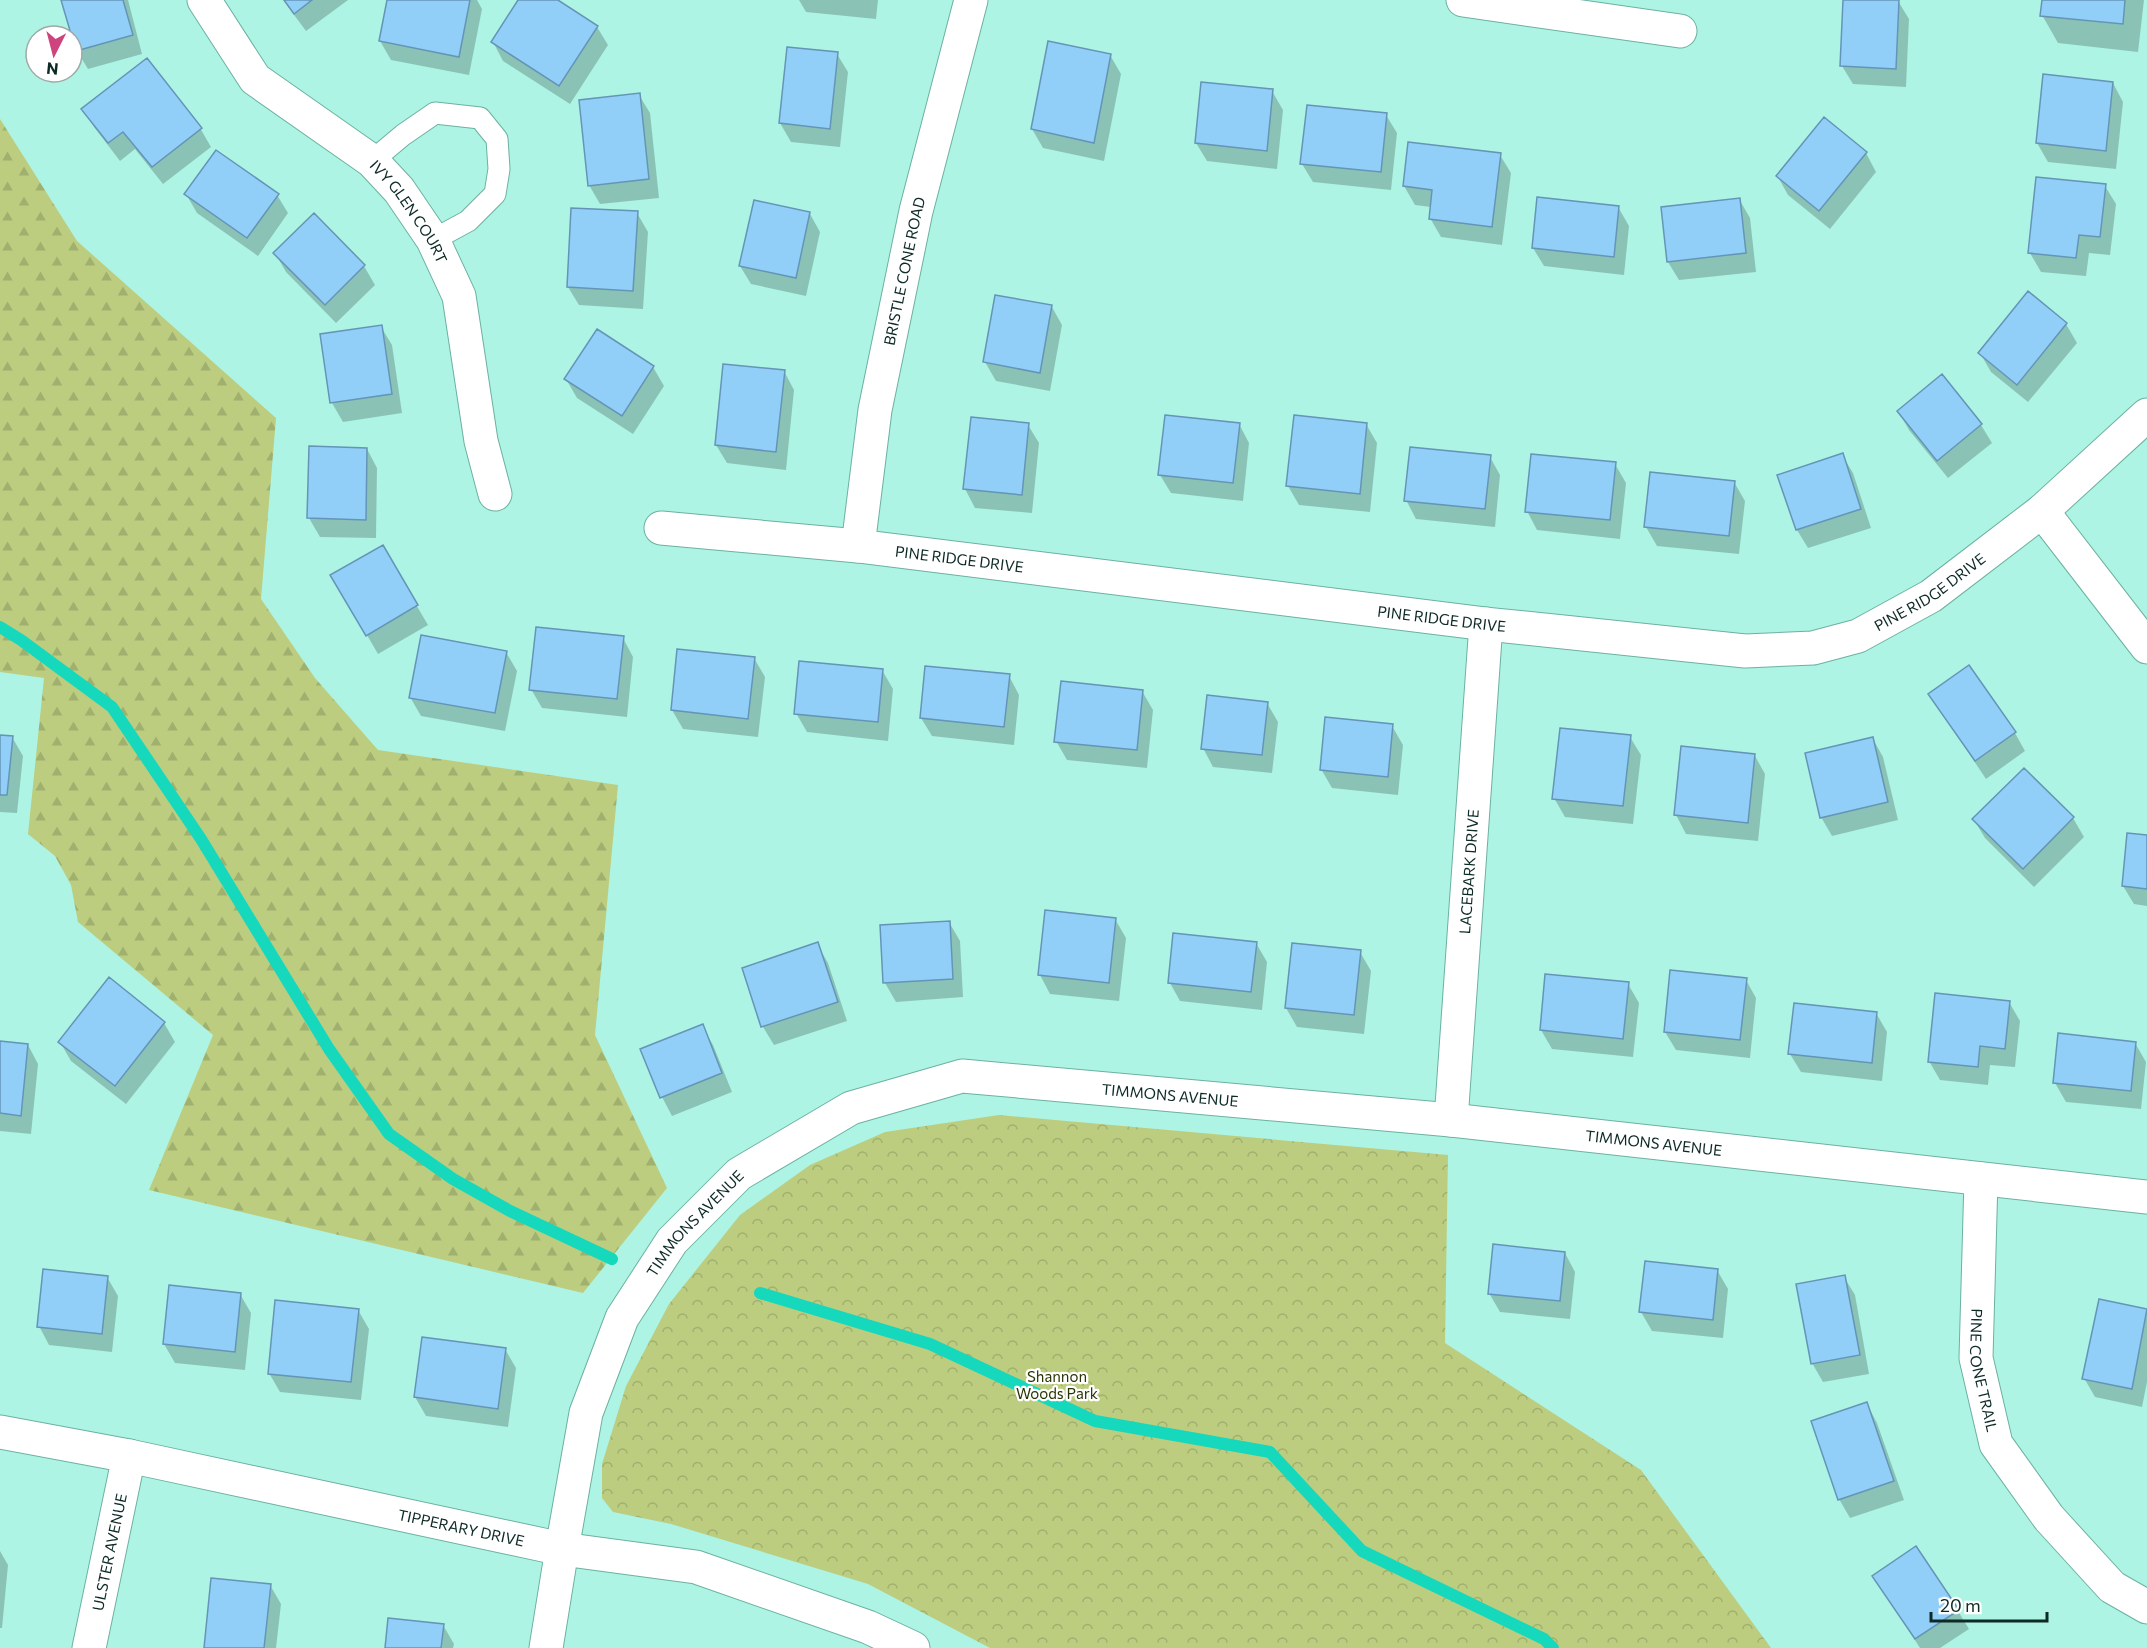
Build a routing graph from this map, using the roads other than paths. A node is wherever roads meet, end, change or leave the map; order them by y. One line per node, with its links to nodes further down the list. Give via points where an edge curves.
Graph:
1 (204, 0): 5 (street, IVY GLEN COURT, via 255,79)
2 (971, 0): 11 (street, BRISTLE CONE ROAD, via 916,211 874,410)
3 (1463, 0): 4 (street)
4 (1680, 31)
5 (372, 161): 6 (street, IVY GLEN COURT, via 399,190); 6 (lane, via 435,113 480,118 497,139 499,169 495,194 468,221)
6 (433, 240): 8 (street, IVY GLEN COURT, via 459,296 481,441)
7 (2147, 415): 9 (street, PINE RIDGE DRIVE)
8 (495, 494)
9 (2042, 511): 12 (street, PINE RIDGE DRIVE, via 1931,596 1858,636 1813,648 1745,651); 13 (street)
10 (661, 528): 11 (street, PINE RIDGE DRIVE)
11 (858, 546): 12 (street, PINE RIDGE DRIVE)
12 (1486, 624): 14 (street, LACEBARK DRIVE)
13 (2147, 647)
14 (1450, 1120): 15 (street, TIMMONS AVENUE); 19 (street, TIMMONS AVENUE, via 962,1076 851,1107 739,1174 672,1241 622,1318 586,1413)
15 (1981, 1179): 16 (street, TIMMONS AVENUE); 20 (street, PINE CONE TRAIL, via 1976,1358 1996,1444 2049,1518 2112,1587)
16 (2147, 1197)
17 (0, 1432): 18 (street, TIPPERARY DRIVE)
18 (129, 1456): 19 (street, TIPPERARY DRIVE); 21 (street, ULSTER AVENUE)
19 (562, 1549): 22 (street, TIMMONS AVENUE); 23 (street, TIPPERARY DRIVE, via 696,1567 868,1627)
20 (2147, 1607)
21 (89, 1648)
22 (546, 1648)
23 (913, 1648)

